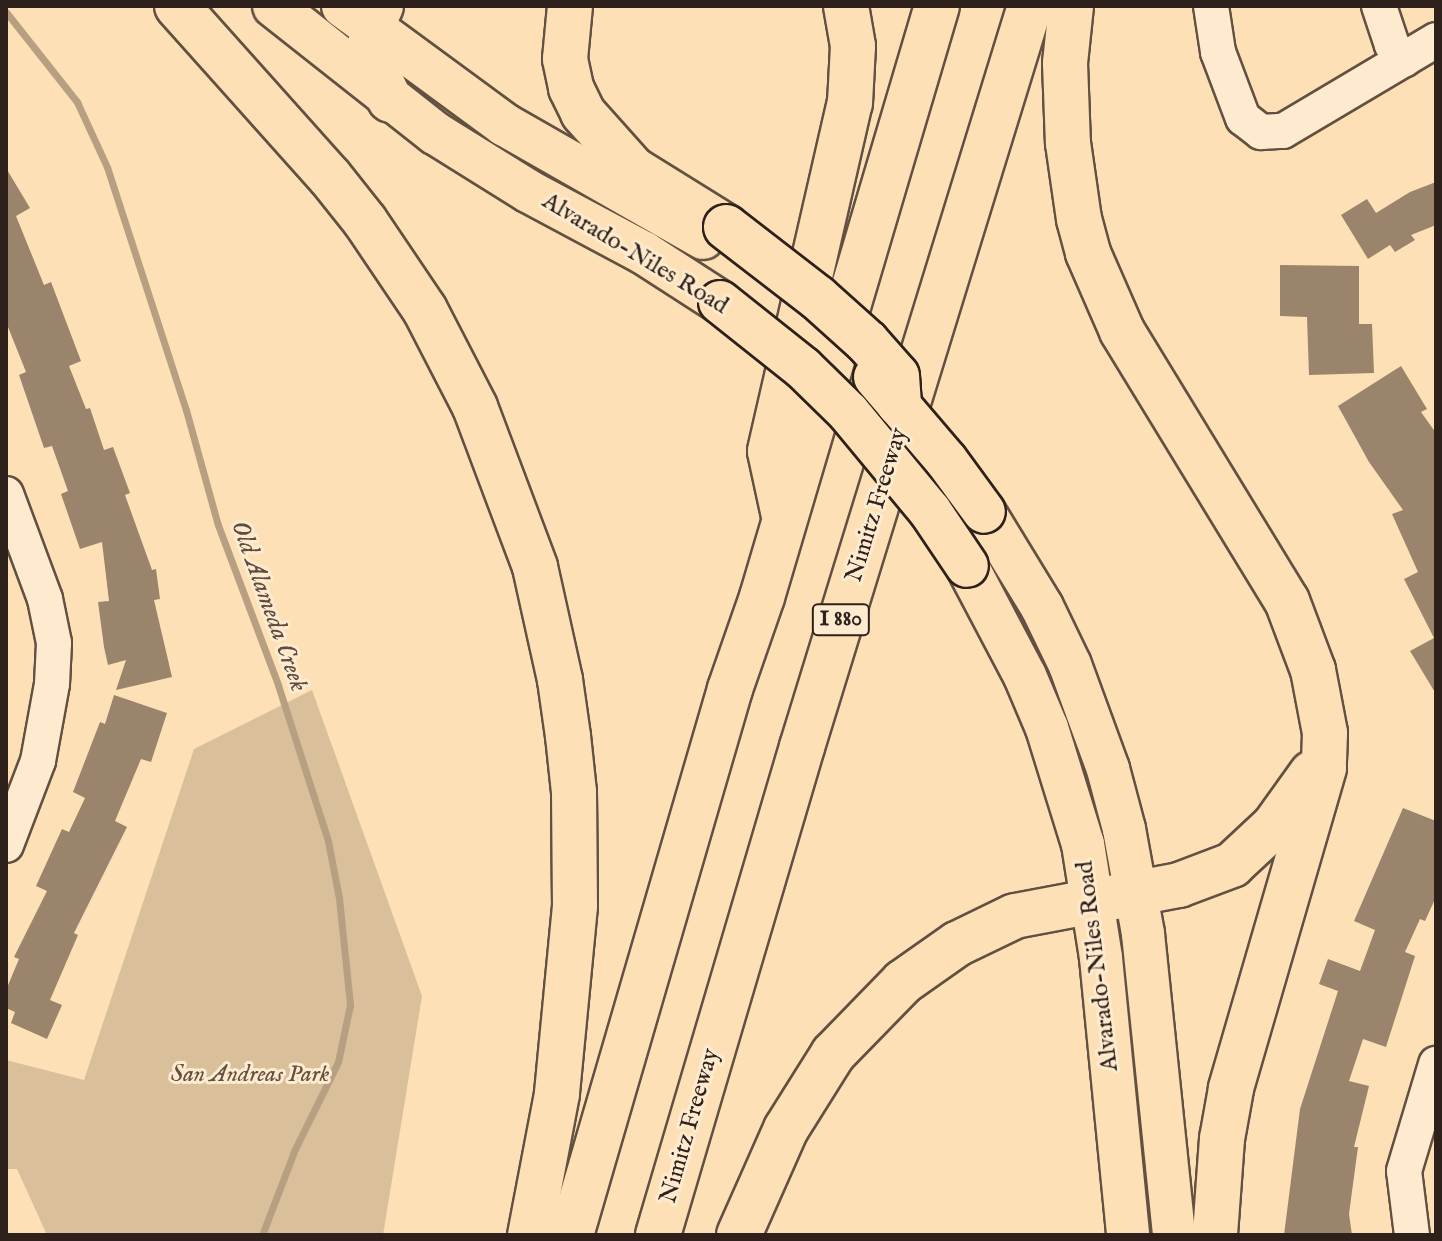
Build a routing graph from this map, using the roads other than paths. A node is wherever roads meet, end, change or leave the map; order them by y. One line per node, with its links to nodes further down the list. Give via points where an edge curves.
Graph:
1 (177, 6): 25 (highway, via 330,177 403,275 475,407 535,567 568,736 576,851 564,1040)
2 (274, 6): 13 (main road, Alvarado-Niles Road)
3 (570, 6): 14 (highway, via 565,59 583,113 633,169)
4 (846, 6): 15 (highway, via 853,46 850,103)
5 (937, 6): 18 (highway)
6 (1030, 6): 28 (highway, Nimitz Freeway / I 880)
7 (1071, 6): 20 (highway, via 1065,63 1068,143 1088,253 1122,331 1287,601 1313,670)
8 (1211, 6): 12 (street, via 1218,52 1243,118 1261,132 1283,131)
9 (1379, 6): 12 (street, via 1392,45)
10 (365, 13): 13 (highway, via 371,60); 14 (main road, Alvarado-Niles Road, via 505,125)
11 (1436, 40): 12 (street)
12 (1404, 60)
13 (390, 100): 15 (main road, Alvarado-Niles Road, bridge, via 492,169 708,293)
14 (724, 238): 16 (highway, bridge, via 818,298 867,342 897,376)
15 (791, 358): 18 (highway, via 770,451); 23 (main road, Alvarado-Niles Road, bridge, via 888,458 967,566 1047,728)
16 (899, 404): 22 (main road, Alvarado-Niles Road, bridge, via 984,512 1042,607 1070,665 1108,769)
17 (6, 494): 21 (street, via 45,599 54,643 38,761)
18 (785, 520): 19 (highway)
19 (762, 597): 26 (highway, via 730,689); 27 (highway, via 772,651)
20 (1325, 733): 22 (highway, via 1305,784 1252,848 1207,876); 32 (highway, via 1324,768 1231,1089)
21 (6, 845)
22 (1138, 892): 23 (highway); 31 (main road, Alvarado-Niles Road)
23 (1094, 899): 29 (highway, via 1015,916 983,929 933,958 886,996 833,1054 786,1129); 30 (main road, Alvarado-Niles Road)
24 (1436, 1064): 33 (street, via 1404,1171)
25 (530, 1235)
26 (571, 1235)
27 (599, 1235)
28 (658, 1235)
29 (739, 1235)
30 (1128, 1235)
31 (1174, 1235)
32 (1215, 1235)
33 (1412, 1235)

